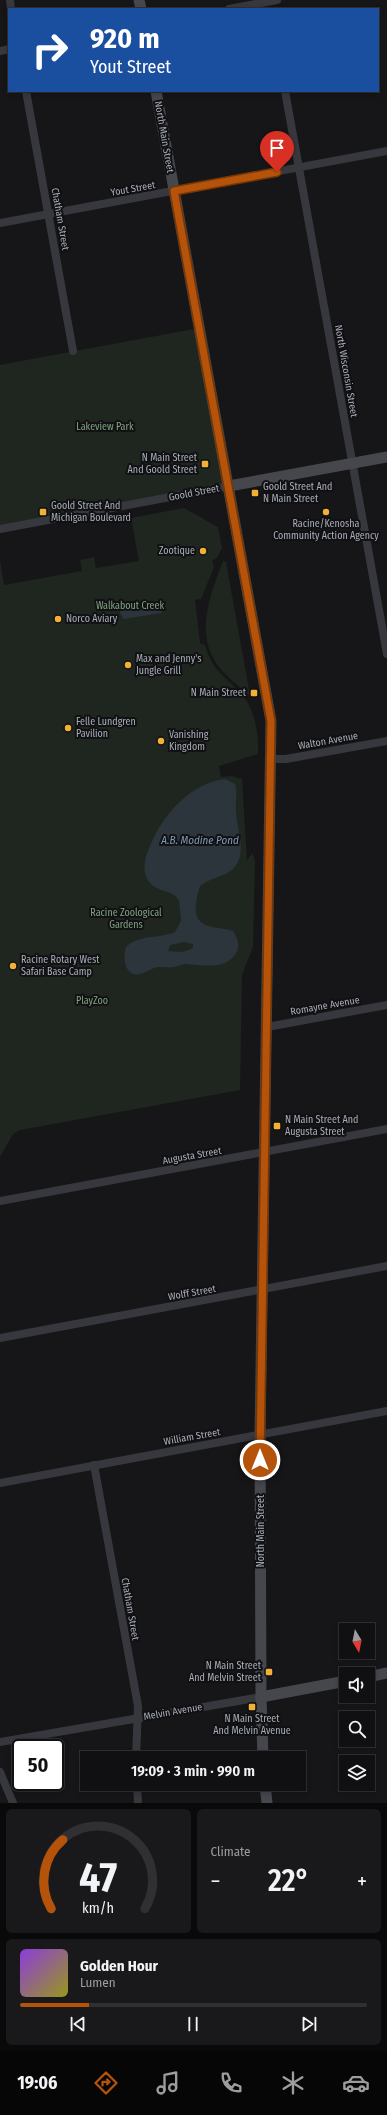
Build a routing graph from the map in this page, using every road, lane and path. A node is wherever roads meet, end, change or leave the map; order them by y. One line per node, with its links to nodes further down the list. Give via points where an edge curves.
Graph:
1 (272, 3): 2 (street)
2 (236, 8)
3 (26, 92): 9 (street, Chatham Street)
4 (156, 92): 8 (main road, North Main Street)
5 (285, 92): 7 (street, North Wisconsin Street)
6 (387, 151): 7 (street, Yout Street)
7 (299, 168): 8 (street, Yout Street); 13 (street, North Wisconsin Street)
8 (174, 191): 9 (street, Yout Street); 14 (main road, North Main Street)
9 (48, 214): 10 (street, Yout Street); 11 (street, Chatham Street)
10 (0, 223)
11 (73, 351)
12 (387, 457): 13 (main road, Goold Street)
13 (352, 464): 14 (main road, Goold Street); 16 (street, North Wisconsin Street)
14 (229, 486): 15 (street, Goold Street); 18 (main road, North Main Street, via 269,703)
15 (0, 529)
16 (387, 654)
17 (387, 741): 18 (street, Walton Avenue, via 286,759)
18 (272, 759): 20 (main road, North Main Street)
19 (387, 1005): 20 (street, Romayne Avenue)
20 (267, 1027): 22 (main road, North Main Street)
21 (387, 1129): 22 (street, Augusta Street)
22 (265, 1152): 23 (street, Augusta Street); 25 (main road, North Main Street)
23 (0, 1201)
24 (387, 1266): 25 (street, Wolff Street)
25 (263, 1290): 26 (street, Wolff Street); 28 (main road, North Main Street)
26 (0, 1338)
27 (387, 1412): 28 (street, William Street)
28 (260, 1435): 29 (street, William Street); 34 (main road, North Main Street)
29 (94, 1465): 30 (street, William Street); 35 (street, Chatham Street, via 138,1706)
30 (0, 1484)
31 (387, 1673): 32 (main road)
32 (375, 1676)
33 (339, 1682): 34 (main road, Melvin Avenue)
34 (261, 1696): 35 (street, Melvin Avenue); 38 (main road, North Main Street)
35 (137, 1718): 36 (street, Melvin Avenue); 37 (street, Chatham Street)
36 (0, 1742)
37 (136, 1751)
38 (263, 1751)
39 (0, 1772): 42 (street)
40 (137, 1791): 43 (street)
41 (266, 1791): 44 (main road)
42 (13, 1803)
43 (138, 1803)
44 (267, 1803)

